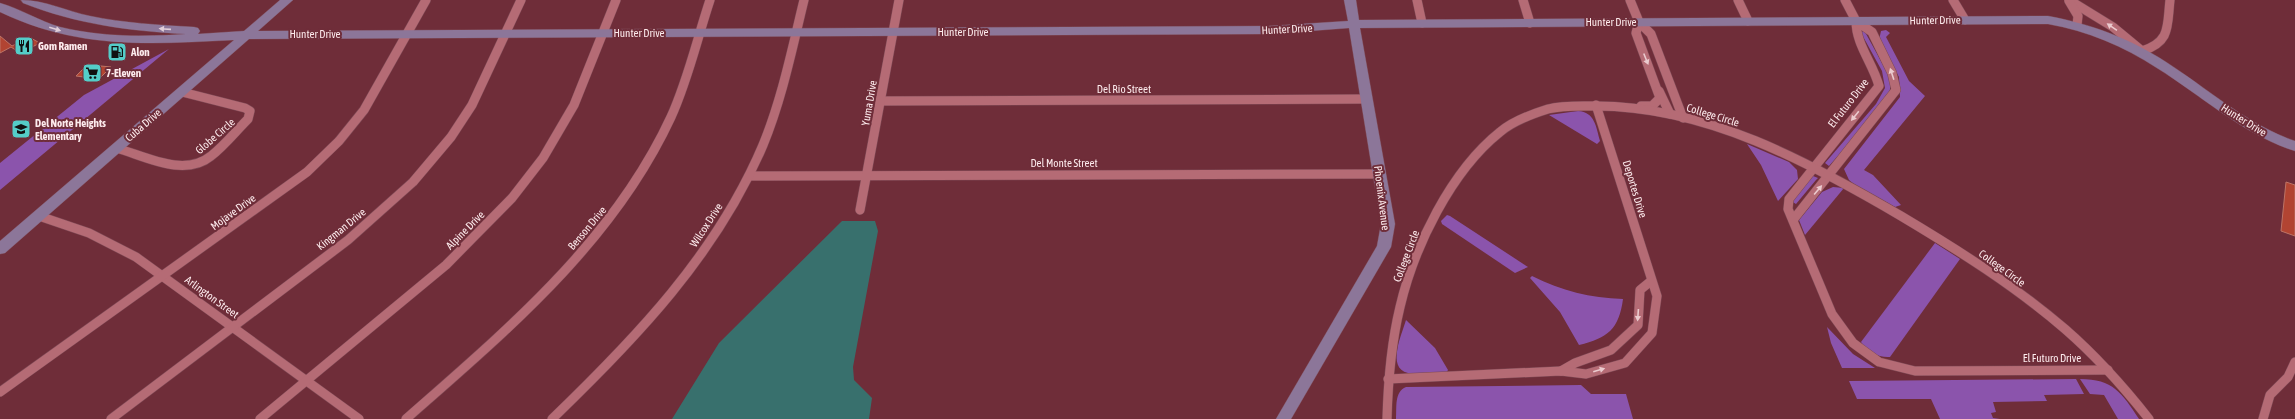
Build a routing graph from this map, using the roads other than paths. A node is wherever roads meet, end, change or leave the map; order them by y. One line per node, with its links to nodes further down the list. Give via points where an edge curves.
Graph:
1 (27, 0): 33 (main road, Hunter Drive, one-way to 1, via 95,22 60,14)
2 (287, 0): 33 (main road, Cuba Drive)
3 (426, 0): 32 (street, Mojave Drive)
4 (521, 0): 29 (street, Kingman Drive)
5 (616, 0): 30 (street, Alpine Drive)
6 (710, 0): 31 (street, Benson Drive)
7 (804, 0): 27 (street, Wilcox Drive)
8 (899, 0): 28 (street, Yuma Drive)
9 (1350, 0): 25 (main road, Phoenix Avenue)
10 (1417, 0): 23 (street)
11 (1523, 0): 24 (street)
12 (1630, 0): 22 (street)
13 (1738, 0): 20 (street)
14 (1845, 0): 21 (street)
15 (1953, 0): 19 (street)
16 (2068, 0): 26 (street, via 2078,16); 34 (street, one-way to 16, via 2113,27)
17 (2170, 0): 34 (street, via 2164,40 2155,47)
18 (0, 7): 33 (main road, Hunter Drive, one-way to 33, via 24,19 62,31 118,40)
19 (1965, 20): 21 (main road, Hunter Drive); 26 (main road, Hunter Drive, via 2040,20)
20 (1748, 21): 21 (main road, Hunter Drive); 22 (main road, Hunter Drive)
21 (1856, 21): 45 (street, El Futuro Drive, one-way to 45, via 1854,32 1877,72 1879,86); 47 (street, one-way to 21, via 1896,90 1892,72 1872,32)
22 (1639, 22): 24 (main road, Hunter Drive); 35 (street, one-way to 35, via 1636,33); 42 (street, via 1651,34)
23 (1422, 23): 24 (main road, Hunter Drive); 25 (main road, Hunter Drive)
24 (1530, 23)
25 (1354, 24): 28 (main road, Hunter Drive, via 1270,30); 37 (main road, Phoenix Avenue)
26 (2077, 25): 34 (main road, Hunter Drive, via 2098,30)
27 (796, 32): 28 (main road, Hunter Drive); 31 (main road, Hunter Drive); 48 (street, Wilcox Drive, via 776,109)
28 (892, 32): 38 (street, Yuma Drive)
29 (505, 33): 30 (main road, Hunter Drive); 32 (main road, Hunter Drive); 56 (street, Kingman Drive, via 469,109 450,139 423,170 358,232)
30 (604, 33): 31 (main road, Hunter Drive); 61 (street, Alpine Drive, via 566,118 543,158 512,198 446,265)
31 (699, 33): 66 (street, Benson Drive, via 671,117 643,170 615,214 536,302)
32 (407, 34): 33 (main road, Hunter Drive); 54 (street, Mojave Drive, via 364,110 330,150 283,191)
33 (246, 35): 36 (main road, Cuba Drive)
34 (2142, 51): 43 (main road, Hunter Drive, via 2248,124)
35 (1658, 90): 40 (street, via 1660,98 1652,106); 41 (street)
36 (182, 92): 44 (main road, Cuba Drive); 44 (street, Globe Circle, via 246,108 250,111 248,119 210,157 196,165 180,167)
37 (1367, 99): 38 (street, Del Rio Street); 46 (main road, Phoenix Avenue)
38 (880, 101): 49 (street, Yuma Drive)
39 (1596, 105): 40 (street, College Circle); 55 (street, Deportes Drive); 60 (street, College Circle, via 1550,109 1518,121 1487,144 1463,173 1423,241 1415,262 1400,306)
40 (1626, 106): 41 (street, College Circle)
41 (1670, 114): 42 (street, College Circle)
42 (1683, 118): 45 (street, College Circle, via 1752,140)
43 (2295, 146)
44 (116, 148): 51 (main road, Cuba Drive)
45 (1812, 167): 47 (street, College Circle); 52 (street, El Futuro Drive, via 1788,199 1788,209)
46 (1380, 174): 49 (street, Del Monte Street); 68 (main road, Phoenix Avenue, via 1388,224 1384,247)
47 (1830, 175): 52 (street, one-way to 47); 58 (street, College Circle, via 1935,236 1997,278 2081,343)
48 (749, 176): 49 (street, Del Monte Street); 67 (street, Wilcox Drive, via 715,234 671,295 614,358)
49 (867, 176): 50 (street, Yuma Drive)
50 (860, 210)
51 (39, 216): 53 (main road, Cuba Drive); 54 (street, Arlington Street, via 100,237)
52 (1793, 220): 58 (street, El Futuro Drive, via 1832,314 1853,344 1879,362 1915,371)
53 (0, 249)
54 (164, 276): 56 (street, Arlington Street); 62 (street, Mojave Drive)
55 (1651, 281): 59 (street, Deportes Drive, one-way to 59, via 1640,290 1638,325 1611,350); 59 (street, Deportes Drive, one-way to 55, via 1586,374 1625,363 1652,333 1657,296)
56 (232, 327): 61 (street, Arlington Street); 63 (street, Kingman Drive)
57 (2295, 362): 71 (street, via 2288,377 2270,395)
58 (2108, 370): 70 (street, College Circle)
59 (1561, 371): 60 (street, Deportes Drive)
60 (1388, 378): 69 (street, College Circle)
61 (307, 381): 64 (street, Alpine Drive); 65 (street, Arlington Street)
62 (0, 392)
63 (111, 419)
64 (260, 419)
65 (359, 419)
66 (406, 419)
67 (552, 419)
68 (1283, 419)
69 (1387, 419)
70 (2149, 419)
71 (2263, 419)

